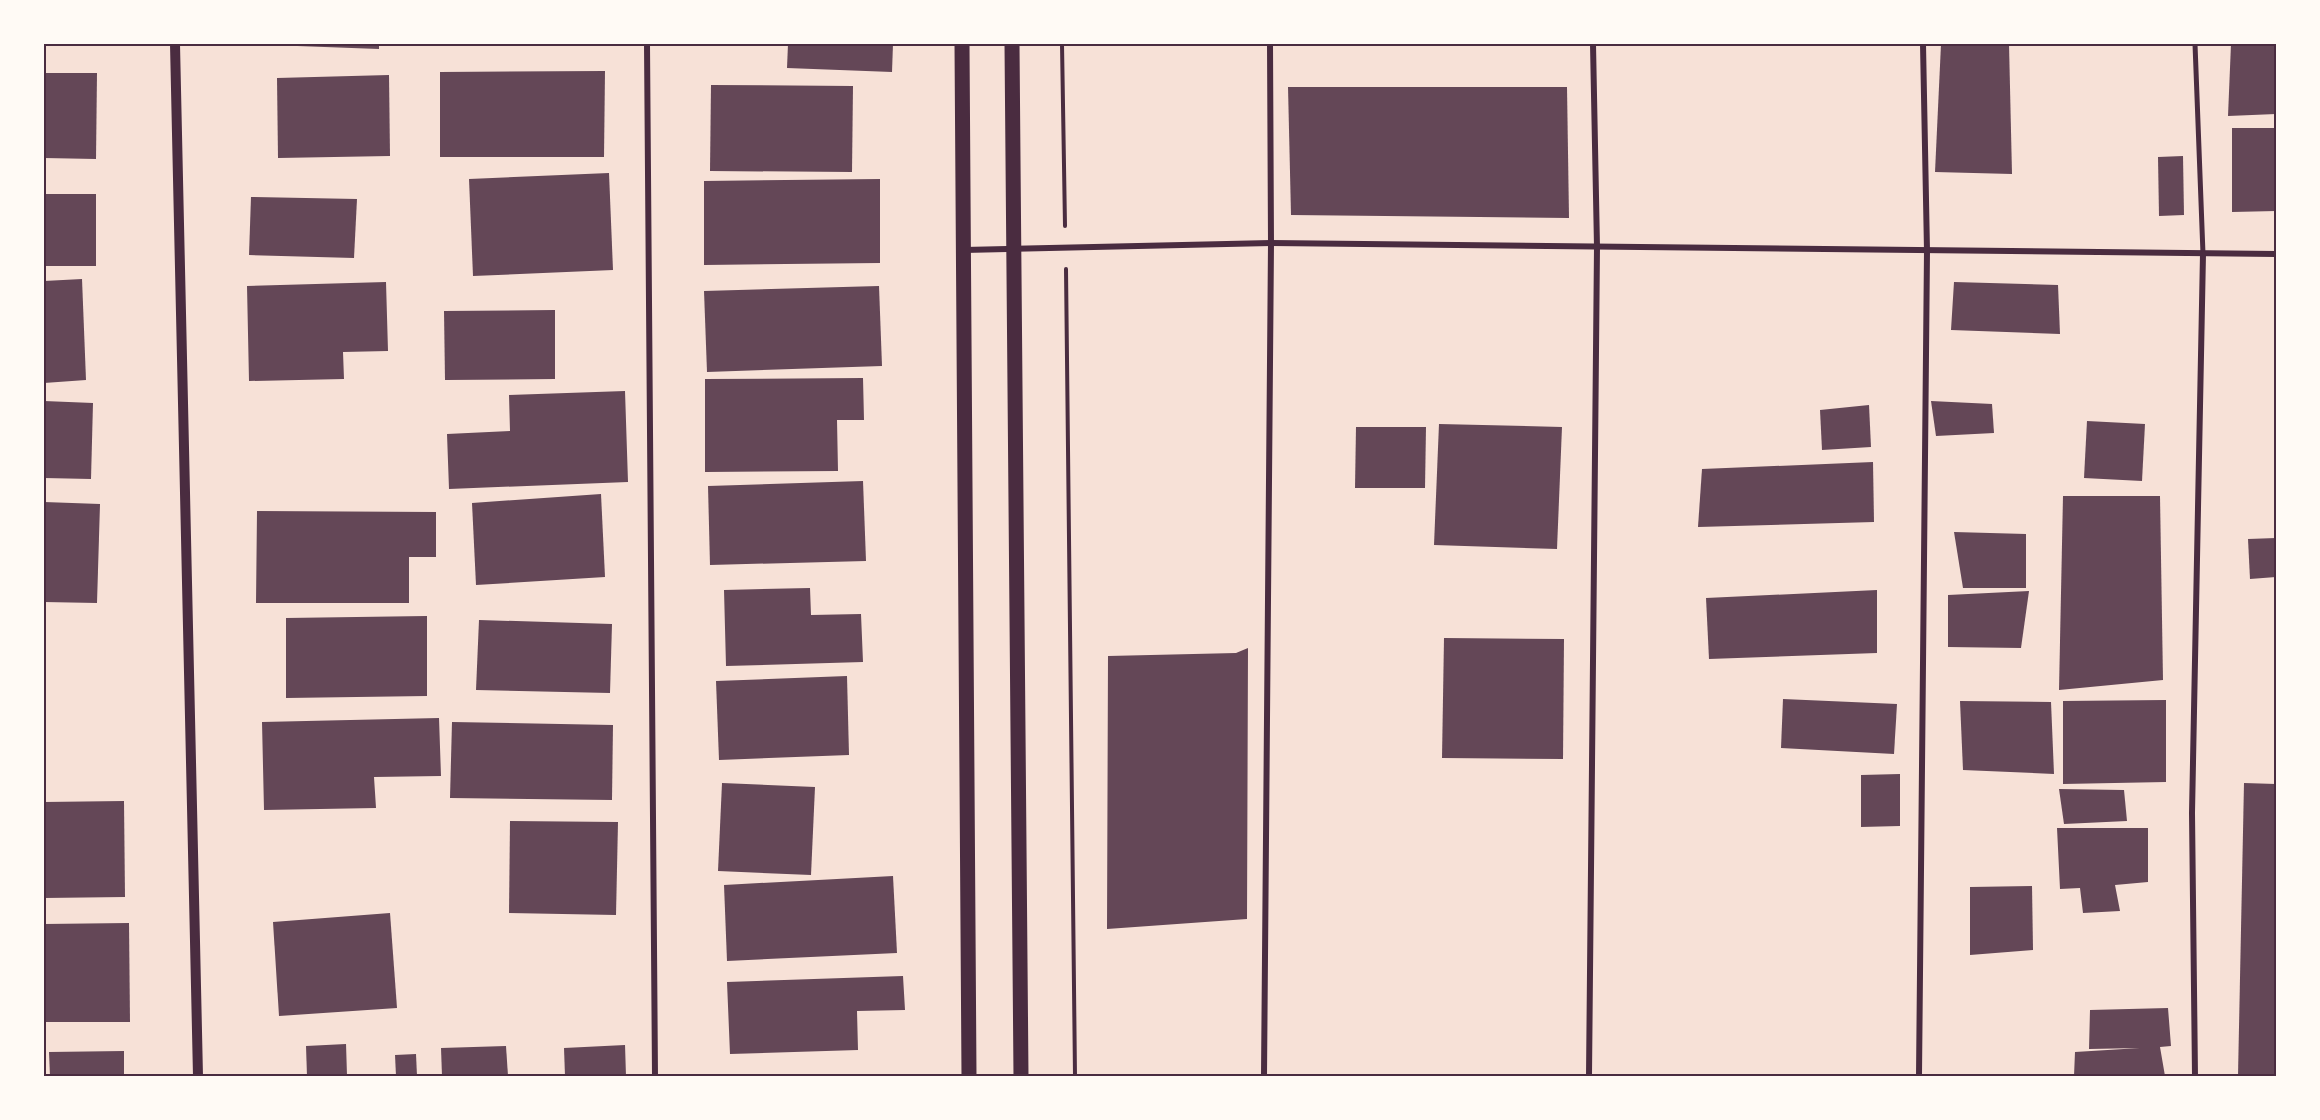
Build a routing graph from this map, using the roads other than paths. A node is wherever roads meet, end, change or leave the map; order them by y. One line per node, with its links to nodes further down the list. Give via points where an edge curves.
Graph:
1 (175, 44): 16 (street)
2 (647, 44): 17 (street)
3 (962, 44): 12 (main road)
4 (1012, 44): 11 (main road)
5 (1270, 44): 9 (street)
6 (1593, 44): 10 (street)
7 (1923, 44): 13 (street)
8 (2195, 44): 14 (street)
9 (1271, 243): 10 (street); 11 (street); 20 (street)
10 (1597, 247): 13 (street); 21 (street)
11 (1014, 248): 12 (street); 19 (main road)
12 (964, 250): 18 (main road)
13 (1928, 251): 14 (street); 22 (street)
14 (2203, 254): 15 (street); 23 (street, via 2192,813)
15 (2277, 254)
16 (198, 1077)
17 (655, 1077)
18 (969, 1077)
19 (1021, 1077)
20 (1264, 1077)
21 (1589, 1077)
22 (1919, 1077)
23 (2195, 1077)

